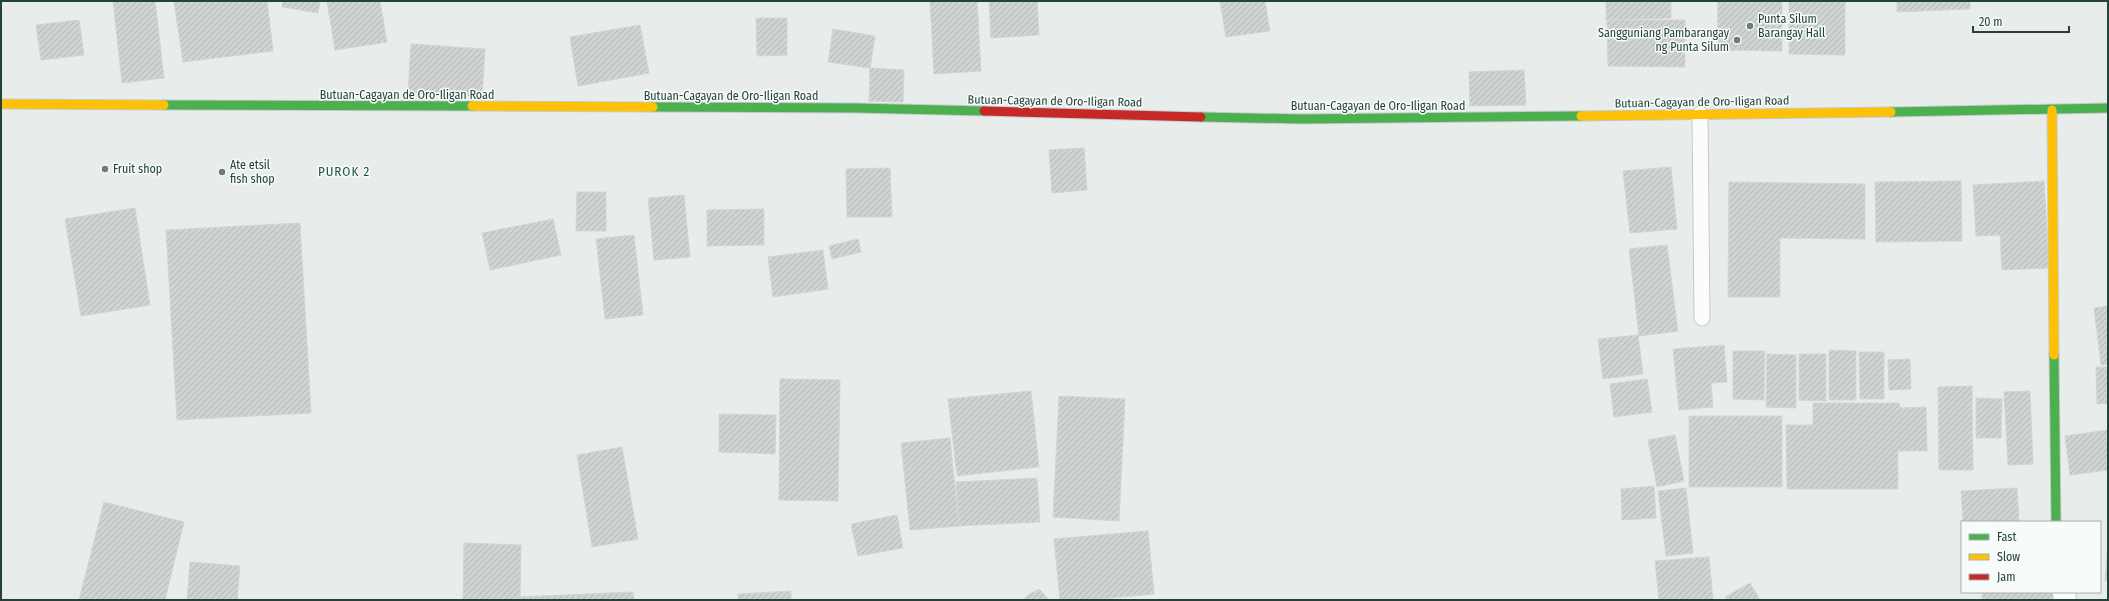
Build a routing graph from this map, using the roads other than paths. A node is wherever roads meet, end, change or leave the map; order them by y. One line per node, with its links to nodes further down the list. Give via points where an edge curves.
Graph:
1 (1, 104): 4 (main road, Butuan-Cagayan de Oro-Iligan Road, via 856,108 1302,119)
2 (2108, 108): 3 (main road, Butuan-Cagayan de Oro-Iligan Road)
3 (2052, 110): 4 (main road, Butuan-Cagayan de Oro-Iligan Road); 6 (main road)
4 (1700, 114): 5 (lane)
5 (1702, 318)
6 (2056, 521)

